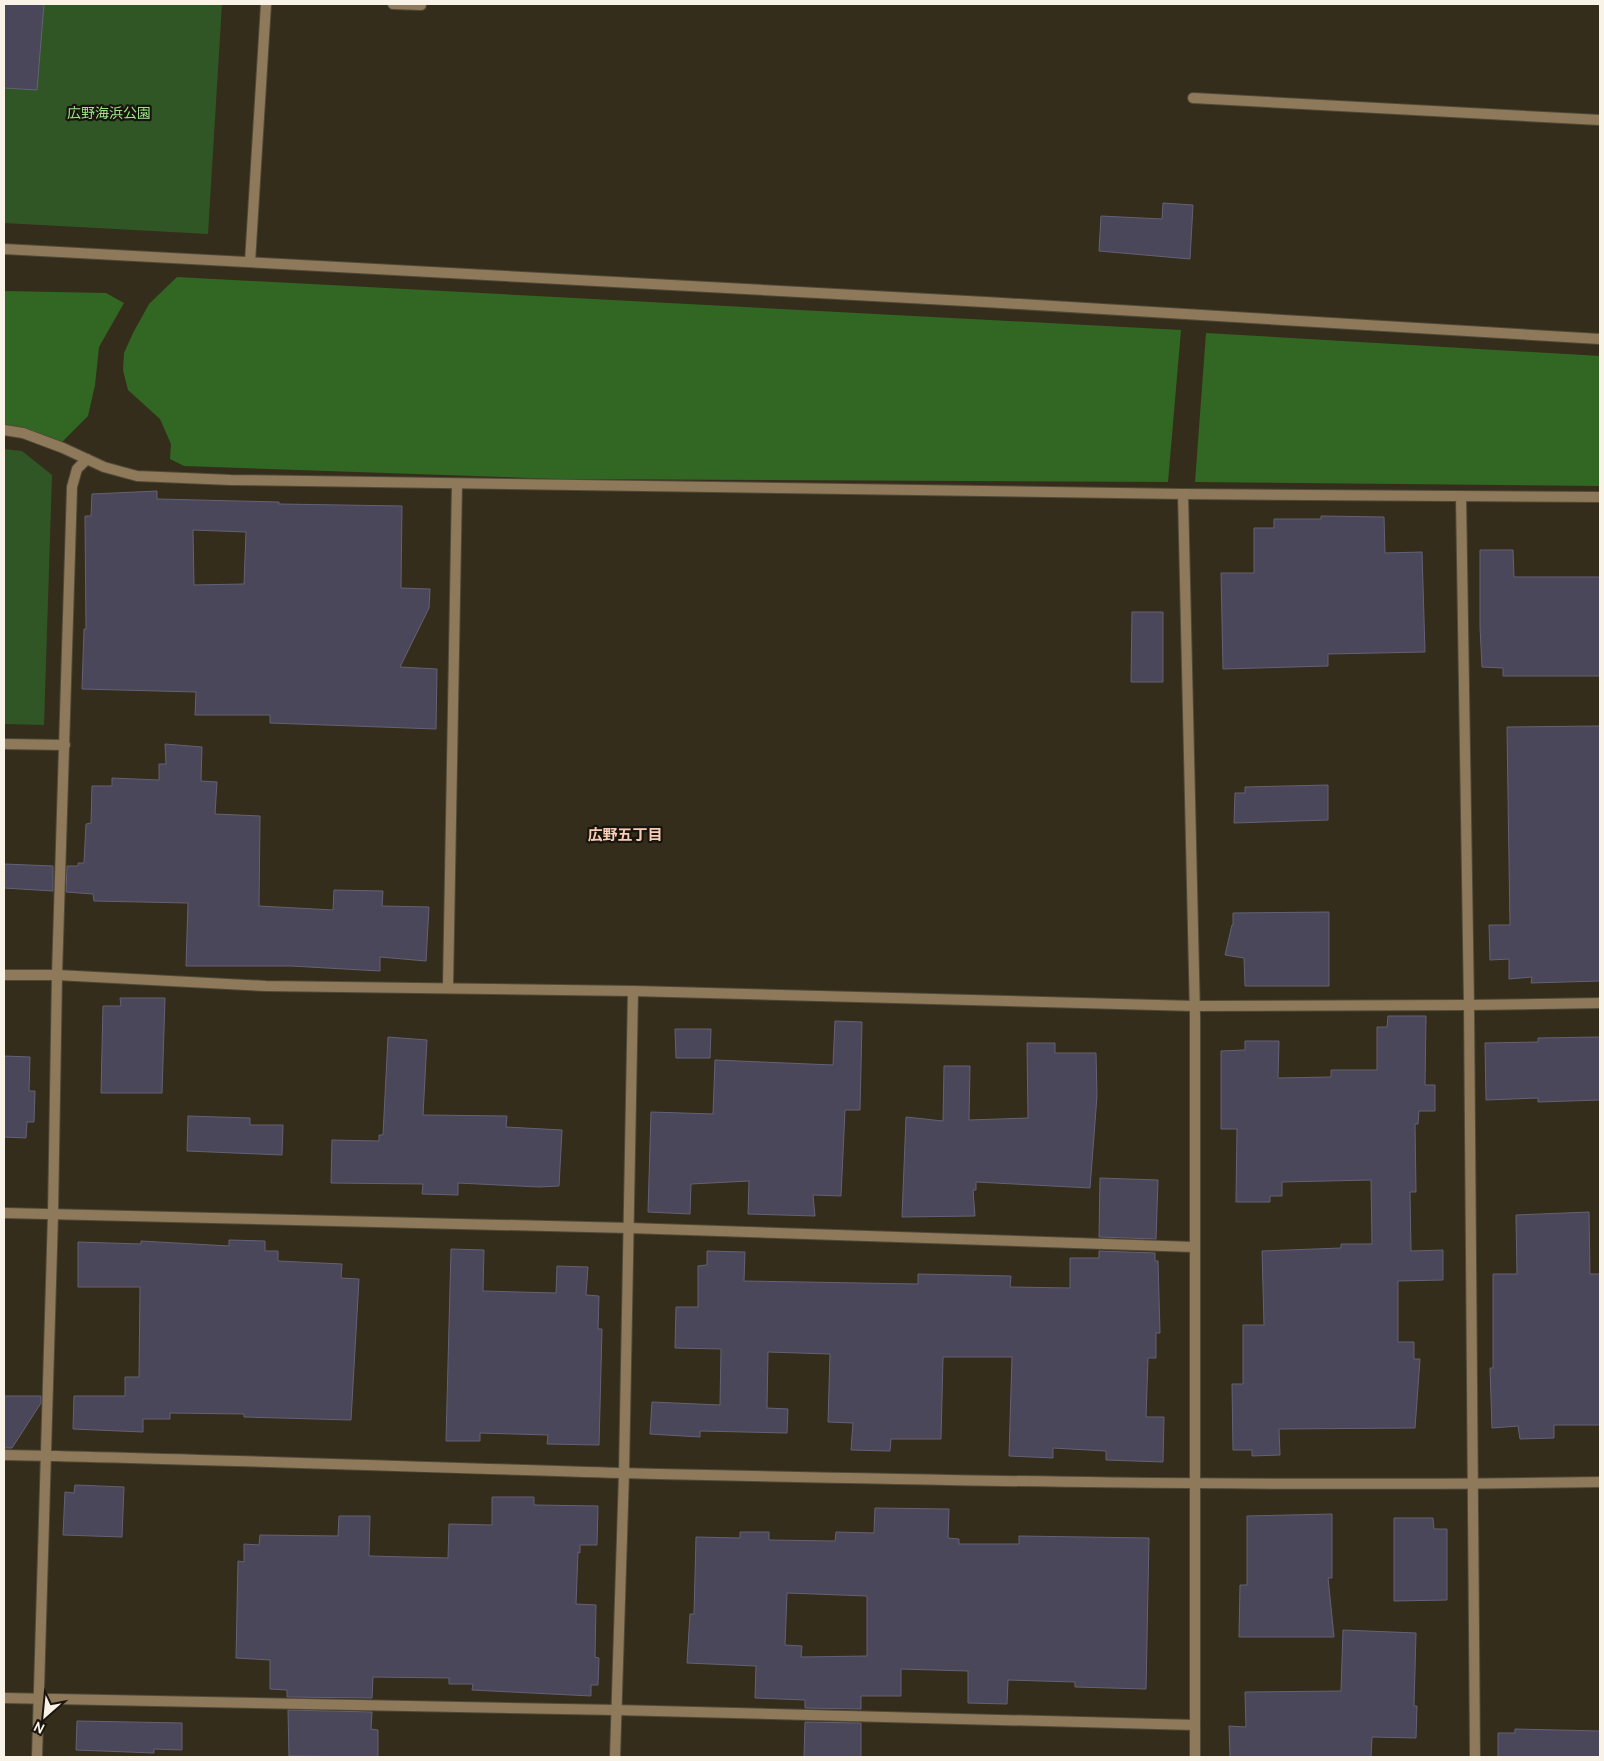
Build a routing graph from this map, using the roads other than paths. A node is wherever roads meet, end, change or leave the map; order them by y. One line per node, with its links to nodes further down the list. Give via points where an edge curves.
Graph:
1 (266, 4): 7 (street)
2 (393, 4): 3 (street)
3 (421, 4)
4 (1194, 98): 5 (street)
5 (1600, 120)
6 (4, 249): 7 (street)
7 (250, 262): 8 (street)
8 (1600, 339)
9 (4, 430): 10 (street, via 23,433)
10 (87, 459): 11 (street, via 137,476); 16 (street, via 77,469 72,487)
11 (457, 484): 12 (street); 19 (street)
12 (1183, 494): 13 (street); 23 (street)
13 (1461, 496): 14 (street); 22 (street)
14 (1600, 497)
15 (4, 744): 16 (street)
16 (65, 745): 18 (street)
17 (4, 975): 18 (street)
18 (57, 975): 19 (street, via 266,986); 25 (street)
19 (448, 987): 20 (street)
20 (633, 991): 23 (street); 26 (street)
21 (1600, 1002): 22 (street)
22 (1469, 1005): 23 (street); 33 (street)
23 (1194, 1006): 27 (street)
24 (4, 1213): 25 (street)
25 (53, 1214): 26 (street); 29 (street)
26 (629, 1228): 27 (street); 30 (street)
27 (1194, 1247): 32 (street)
28 (4, 1455): 29 (street)
29 (46, 1456): 30 (street); 35 (street)
30 (624, 1473): 32 (street); 36 (street)
31 (1600, 1482): 33 (street)
32 (1196, 1484): 33 (street); 37 (street)
33 (1474, 1484): 41 (street)
34 (4, 1698): 35 (street)
35 (38, 1698): 36 (street); 38 (street)
36 (616, 1710): 37 (street); 39 (street)
37 (1195, 1725): 40 (street)
38 (37, 1757)
39 (615, 1757)
40 (1195, 1757)
41 (1476, 1757)

